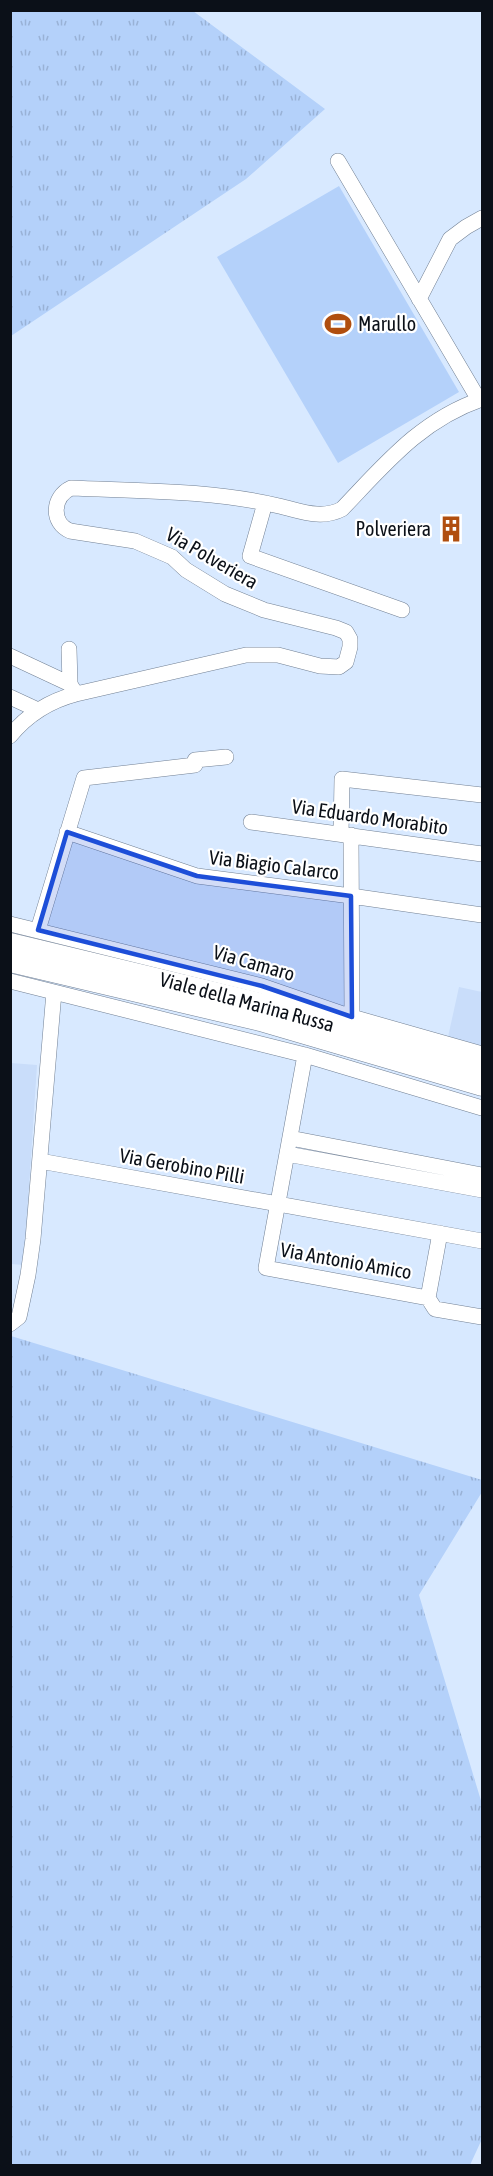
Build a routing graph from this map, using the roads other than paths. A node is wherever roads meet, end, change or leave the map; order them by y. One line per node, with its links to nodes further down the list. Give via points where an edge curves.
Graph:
1 (338, 161): 3 (street)
2 (483, 218): 3 (street, via 450,239)
3 (419, 299): 4 (street)
4 (481, 400): 5 (street, Via Polveriera, via 457,408 412,438 342,509 324,515)
5 (265, 503): 6 (street, via 250,556); 9 (street, Via Polveriera, via 220,495 71,488 58,500 56,515 58,523 70,531 122,538 162,551 202,581 264,610 346,632 350,639 346,662 331,667 278,655 246,655)
6 (402, 610)
7 (69, 649): 9 (street)
8 (10, 656): 9 (street)
9 (73, 689): 11 (street, Via Polveriera)
10 (10, 697): 11 (street)
11 (38, 710): 12 (street, Via Polveriera)
12 (10, 736)
13 (226, 757): 16 (street, via 195,760 195,765 84,778)
14 (483, 795): 17 (street, via 342,779)
15 (251, 822): 17 (street, Via Eduardo Morabito)
16 (67, 832): 19 (street, Via Biagio Calarco, via 196,876); 22 (street)
17 (346, 835): 18 (street, Via Eduardo Morabito); 19 (street)
18 (483, 854)
19 (351, 896): 20 (street, Via Biagio Calarco); 27 (street)
20 (483, 915)
21 (10, 924): 22 (street, Via Camaro)
22 (38, 930): 27 (street, Via Camaro, via 262,986)
23 (10, 943): 30 (main road, Viale della Marina Russa, via 272,1006)
24 (10, 962): 31 (main road, Viale della Marina Russa, via 260,1021)
25 (10, 981): 26 (street)
26 (54, 992): 29 (street); 35 (street)
27 (352, 1017): 28 (street, Via Camaro)
28 (483, 1054)
29 (305, 1055): 32 (street); 33 (street)
30 (483, 1068)
31 (483, 1086)
32 (483, 1108)
33 (290, 1138): 34 (street); 36 (street)
34 (287, 1154): 37 (street); 38 (street)
35 (40, 1161): 38 (street, Via Gerobino Pilli); 43 (street, via 28,1275 19,1317)
36 (483, 1175)
37 (483, 1190)
38 (278, 1205): 39 (street, Via Gerobino Pilli); 41 (street, Via Antonio Amico, via 266,1268)
39 (440, 1233): 40 (street, Via Gerobino Pilli); 41 (street)
40 (483, 1241)
41 (428, 1298): 42 (street, Via Antonio Amico, via 435,1309)
42 (483, 1317)
43 (10, 1324)

